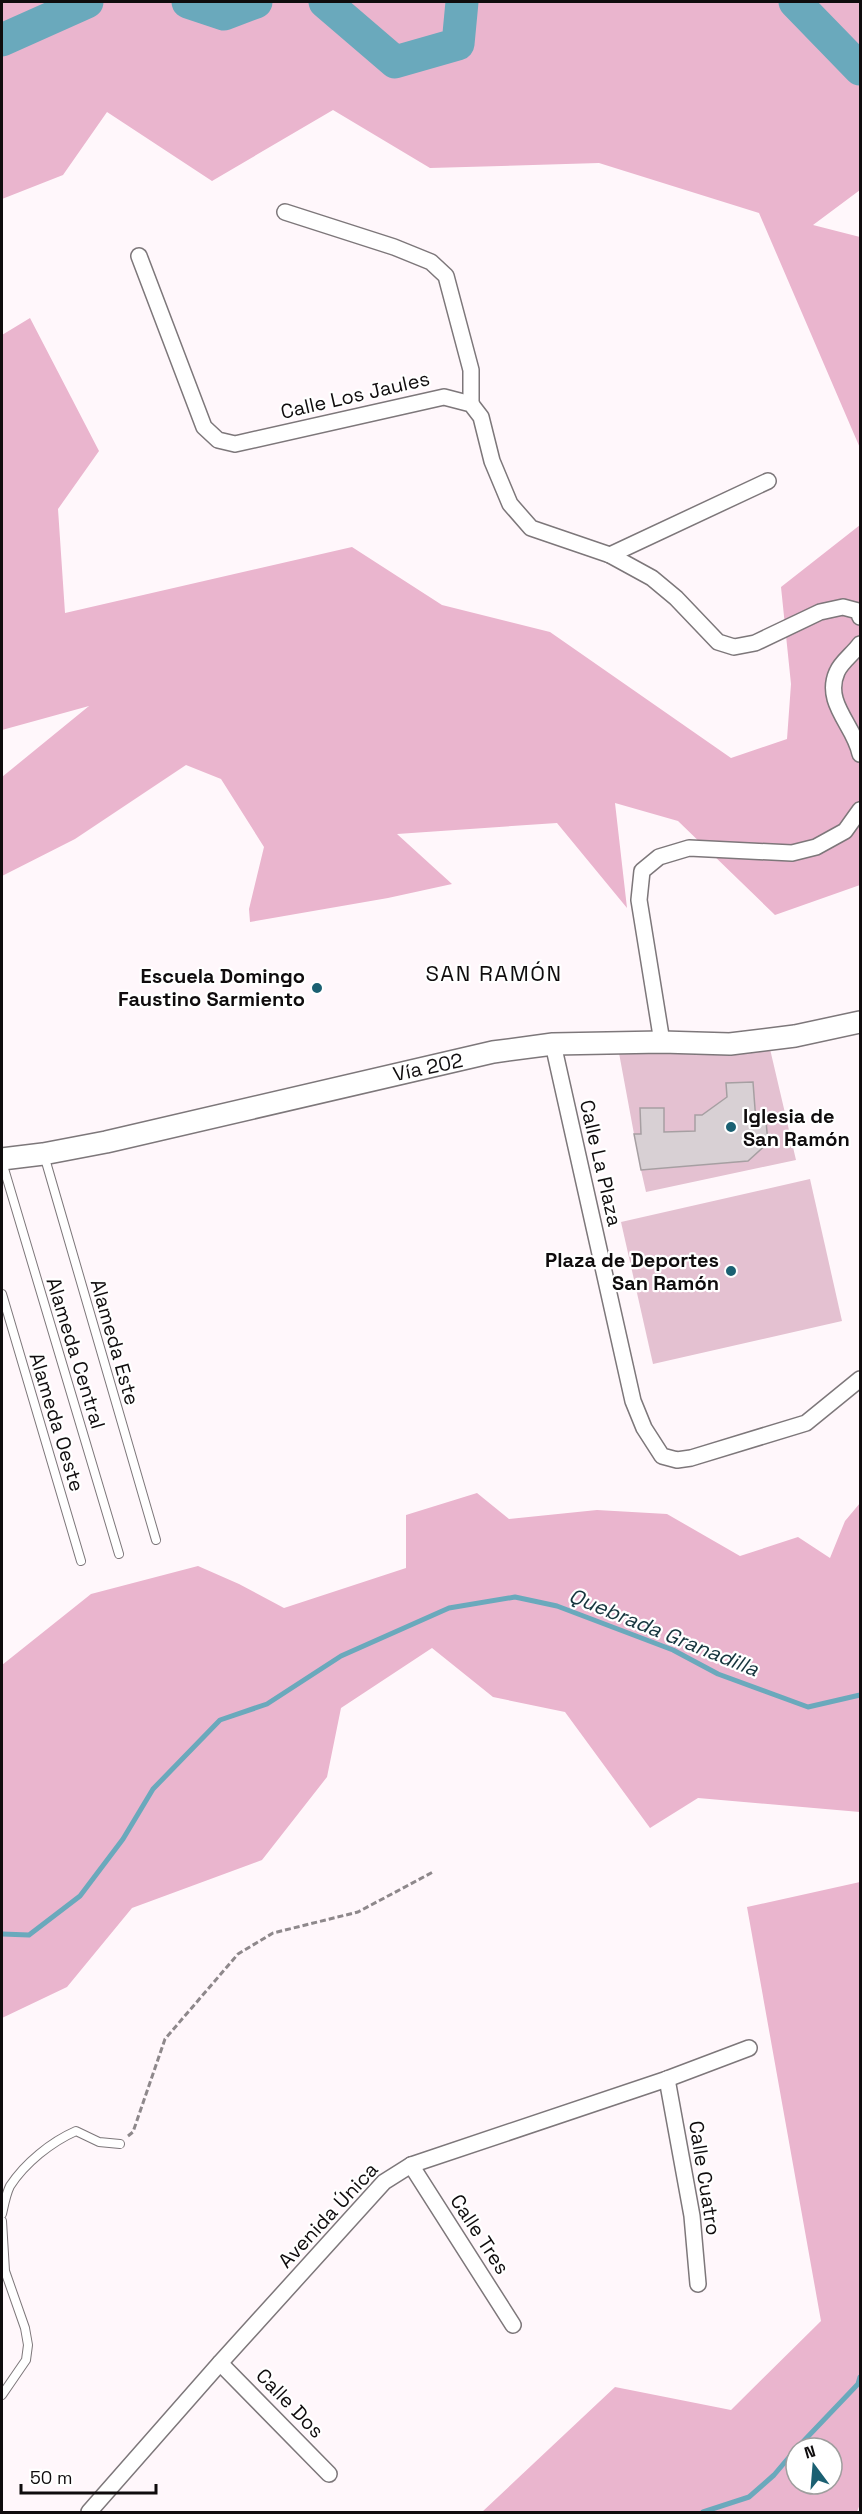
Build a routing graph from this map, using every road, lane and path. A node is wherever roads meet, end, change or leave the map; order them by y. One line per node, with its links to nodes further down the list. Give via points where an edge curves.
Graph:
1 (285, 213): 3 (street, via 394,247 431,262 446,276 471,370)
2 (139, 256): 3 (street, Calle Los Jaules, via 204,427 218,440 235,444 444,397)
3 (471, 404): 5 (street, via 481,417 492,462 510,504 531,528)
4 (768, 481): 5 (street)
5 (610, 555): 6 (street, via 652,578 718,642 734,647 755,643 820,612 843,607 858,611)
6 (861, 617)
7 (861, 644): 8 (street, via 837,670 832,688 837,707)
8 (861, 754)
9 (861, 810): 11 (street, via 845,831 816,847 792,853 689,848 659,857 642,871 639,900)
10 (861, 1022): 11 (main road, Vía 202, via 730,1044)
11 (662, 1042): 12 (main road, Vía 202)
12 (553, 1044): 13 (main road, Vía 202, via 493,1052); 16 (street, Calle La Plaza, via 633,1401 662,1456 691,1458 806,1423)
13 (43, 1154): 14 (main road, Vía 202); 17 (lane, Alameda Este)
14 (2, 1160): 18 (lane, Alameda Central)
15 (2, 1294): 19 (lane, Alameda Oeste)
16 (861, 1379)
17 (156, 1540)
18 (119, 1554)
19 (81, 1561)
20 (433, 1872): 23 (path, via 358,1912 273,1933 238,1954 165,2039 133,2132)
21 (749, 2048): 22 (street, Avenida Única)
22 (667, 2079): 24 (street, Avenida Única); 27 (street, Calle Cuatro, via 692,2216)
23 (120, 2144): 25 (lane, via 99,2142 76,2131 59,2138 10,2187)
24 (411, 2165): 28 (street, Calle Tres); 29 (street, Avenida Única, via 384,2182)
25 (2, 2214)
26 (2, 2221): 30 (lane, via 5,2271 26,2328 28,2345 26,2360)
27 (698, 2284)
28 (513, 2325)
29 (220, 2363): 31 (street, Calle Dos); 32 (street, Avenida Única)
30 (2, 2395)
31 (329, 2474)
32 (89, 2512)

